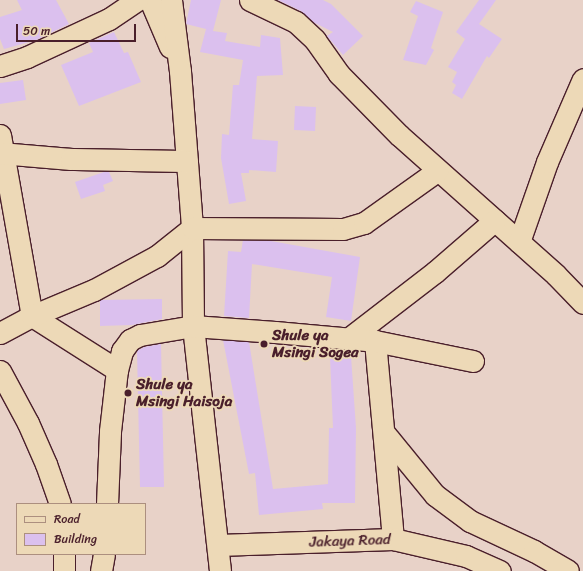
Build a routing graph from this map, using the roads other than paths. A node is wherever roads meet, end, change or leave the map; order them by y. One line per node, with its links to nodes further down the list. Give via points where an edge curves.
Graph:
1 (137, 0): 5 (street, via 109,19 27,57)
2 (150, 0): 6 (street)
3 (170, 0): 6 (street)
4 (250, 0): 10 (street, via 296,22 314,40 338,74)
5 (0, 66)
6 (180, 71): 9 (street)
7 (583, 79): 13 (street, via 547,162)
8 (1, 147): 9 (street, via 71,159); 15 (street)
9 (188, 161): 12 (street)
10 (437, 171): 11 (street); 12 (street, via 364,223 343,229)
11 (495, 220): 13 (street); 18 (street, via 435,272)
12 (192, 228): 15 (street, via 157,256 94,290); 16 (street)
13 (519, 242): 14 (street)
14 (583, 303)
15 (32, 316): 17 (street); 21 (street)
16 (193, 326): 18 (street); 21 (street, via 146,333 130,340 122,351); 27 (street)
17 (0, 334)
18 (348, 339): 19 (street)
19 (375, 342): 20 (street); 23 (street)
20 (473, 361)
21 (117, 370): 25 (street, via 110,431)
22 (0, 371): 24 (street, via 34,436)
23 (385, 434): 26 (street); 34 (street, via 435,495 470,521 528,548)
24 (60, 503)
25 (107, 503)
26 (393, 539): 27 (street, Jakaya Road); 33 (street, Jakaya Road, via 466,556)
27 (218, 545): 32 (street)
28 (64, 555): 30 (street)
29 (104, 555): 31 (street)
30 (64, 571)
31 (101, 571)
32 (220, 571)
33 (500, 571)
34 (568, 571)

